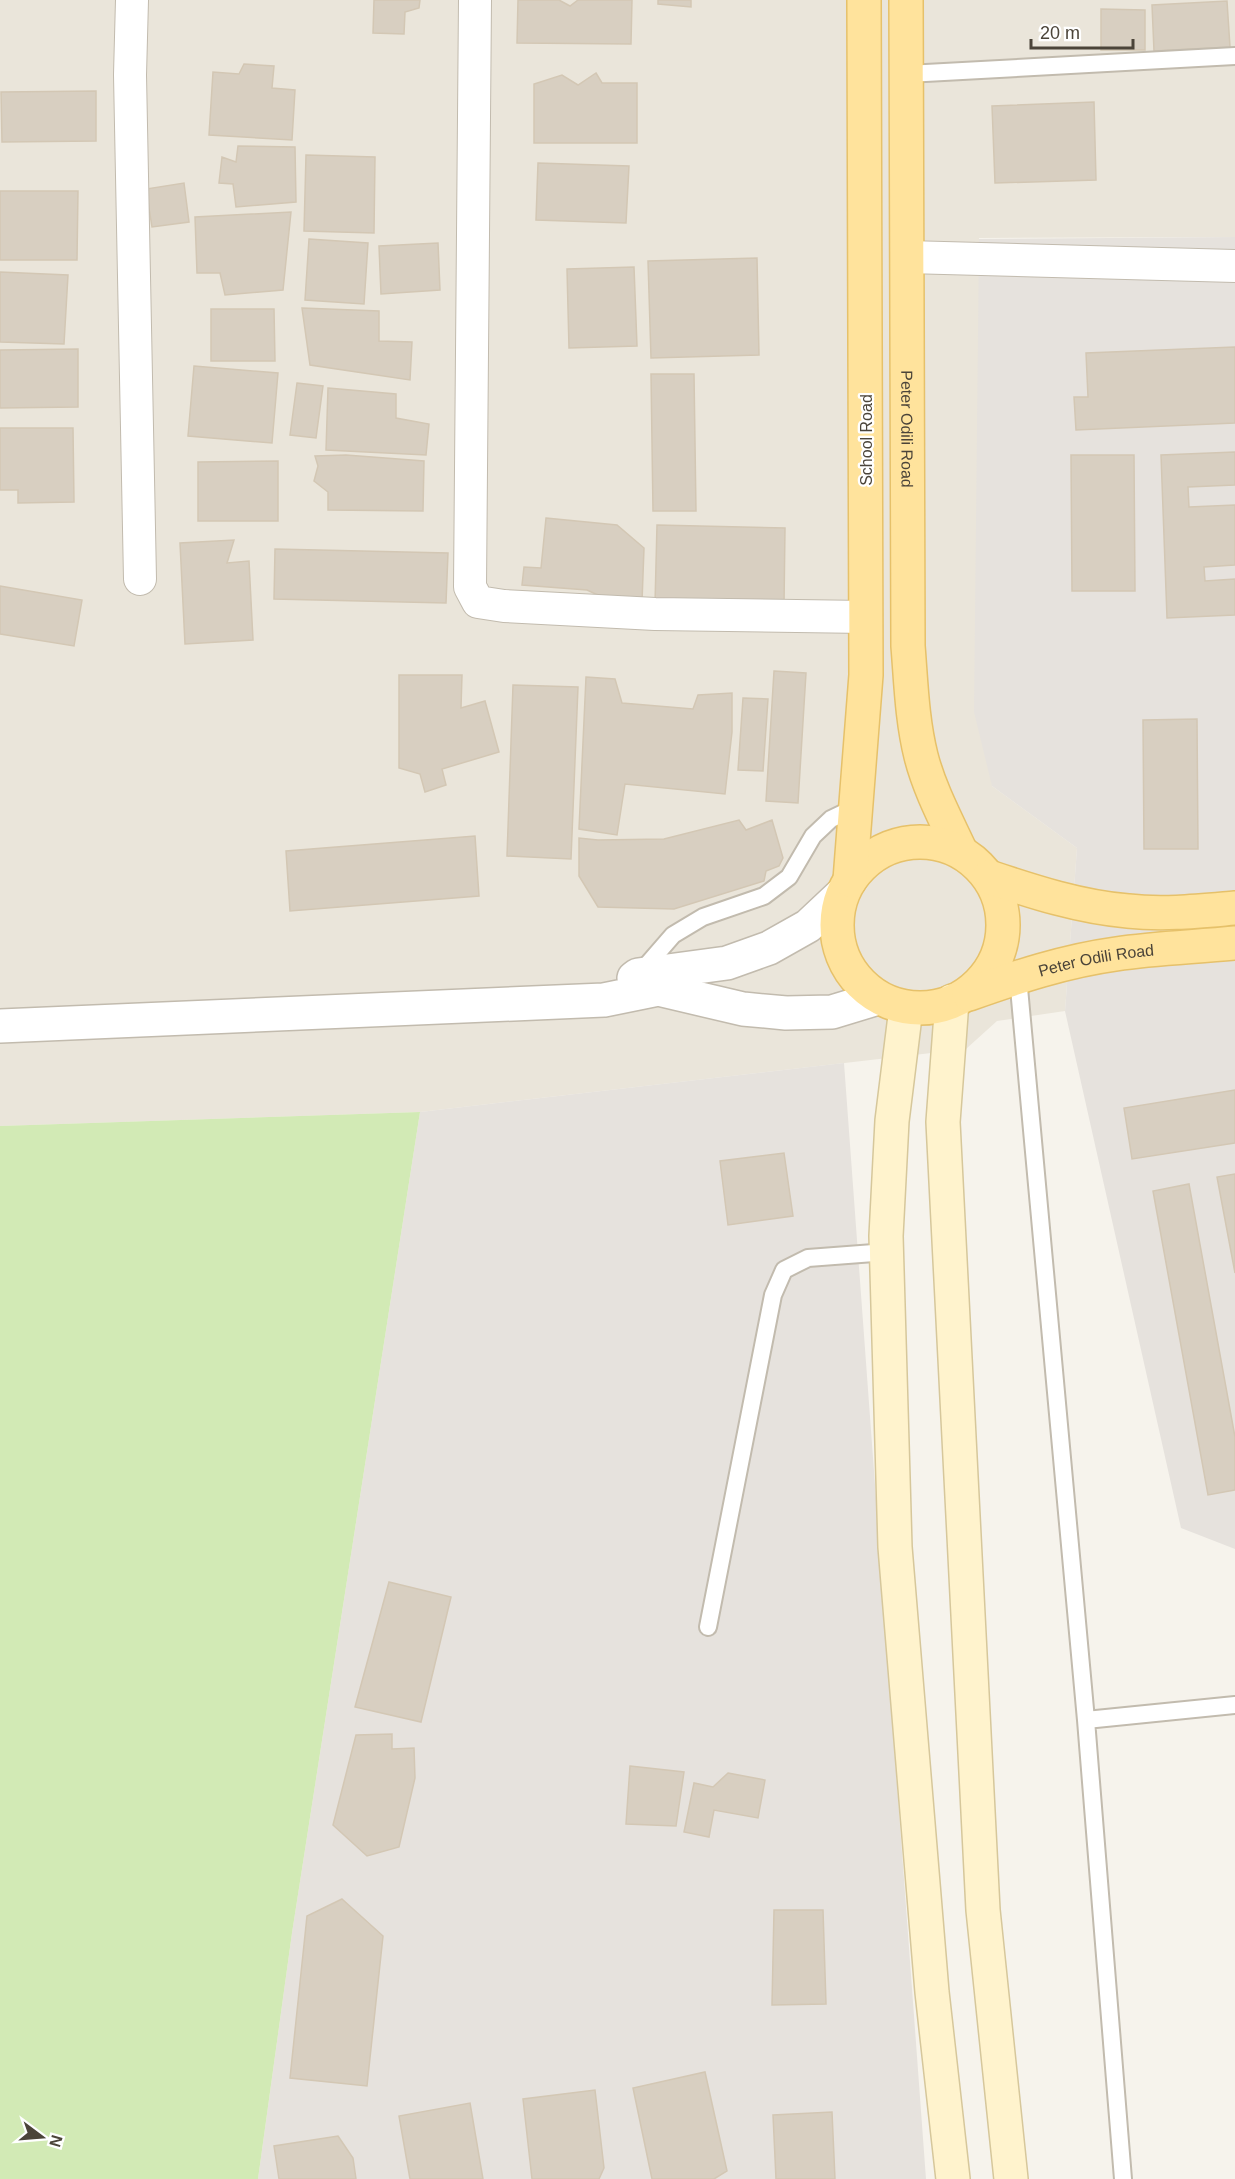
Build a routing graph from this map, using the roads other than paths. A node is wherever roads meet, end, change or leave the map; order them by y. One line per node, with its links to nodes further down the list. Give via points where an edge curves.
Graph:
1 (132, 0): 9 (street, via 130,86)
2 (475, 0): 10 (street, via 470,587 478,602 655,615)
3 (864, 0): 10 (main road, School Road)
4 (906, 0): 6 (main road, Peter Odili Road)
5 (1235, 56): 6 (lane)
6 (907, 74): 7 (main road, Peter Odili Road)
7 (907, 257): 8 (street); 12 (main road, Peter Odili Road, via 907,588 913,712 921,757)
8 (1235, 266)
9 (140, 579)
10 (866, 617): 11 (main road, School Road, via 866,675)
11 (856, 807): 14 (main road, School Road); 17 (lane, via 831,819 813,836 789,877 764,896 703,917 673,935)
12 (960, 850): 13 (main road); 14 (main road, via 932,841 903,842 876,853 857,869)
13 (989, 877): 15 (main road, via 1088,906 1186,913); 19 (main road, via 1001,903 1003,933 995,960 978,985)
14 (846, 887): 17 (street, via 808,926 769,948 727,963); 21 (main road, via 836,923 841,952 856,980)
15 (1235, 908)
16 (1235, 943): 18 (main road, Peter Odili Road, via 1116,954)
17 (638, 975): 20 (street)
18 (1018, 976): 19 (main road, Peter Odili Road); 26 (lane)
19 (957, 999): 21 (main road, via 935,1007); 28 (main road, via 943,1122 983,1910)
20 (604, 1000): 21 (street, via 658,989 743,1009 786,1013 832,1012); 22 (street)
21 (892, 1003): 23 (main road)
22 (0, 1026)
23 (887, 1252): 24 (lane, via 808,1258 784,1270 773,1295); 27 (main road, via 895,1547 932,1992)
24 (708, 1627)
25 (1235, 1705): 26 (lane)
26 (1086, 1720): 29 (lane)
27 (953, 2179)
28 (1011, 2179)
29 (1123, 2179)

